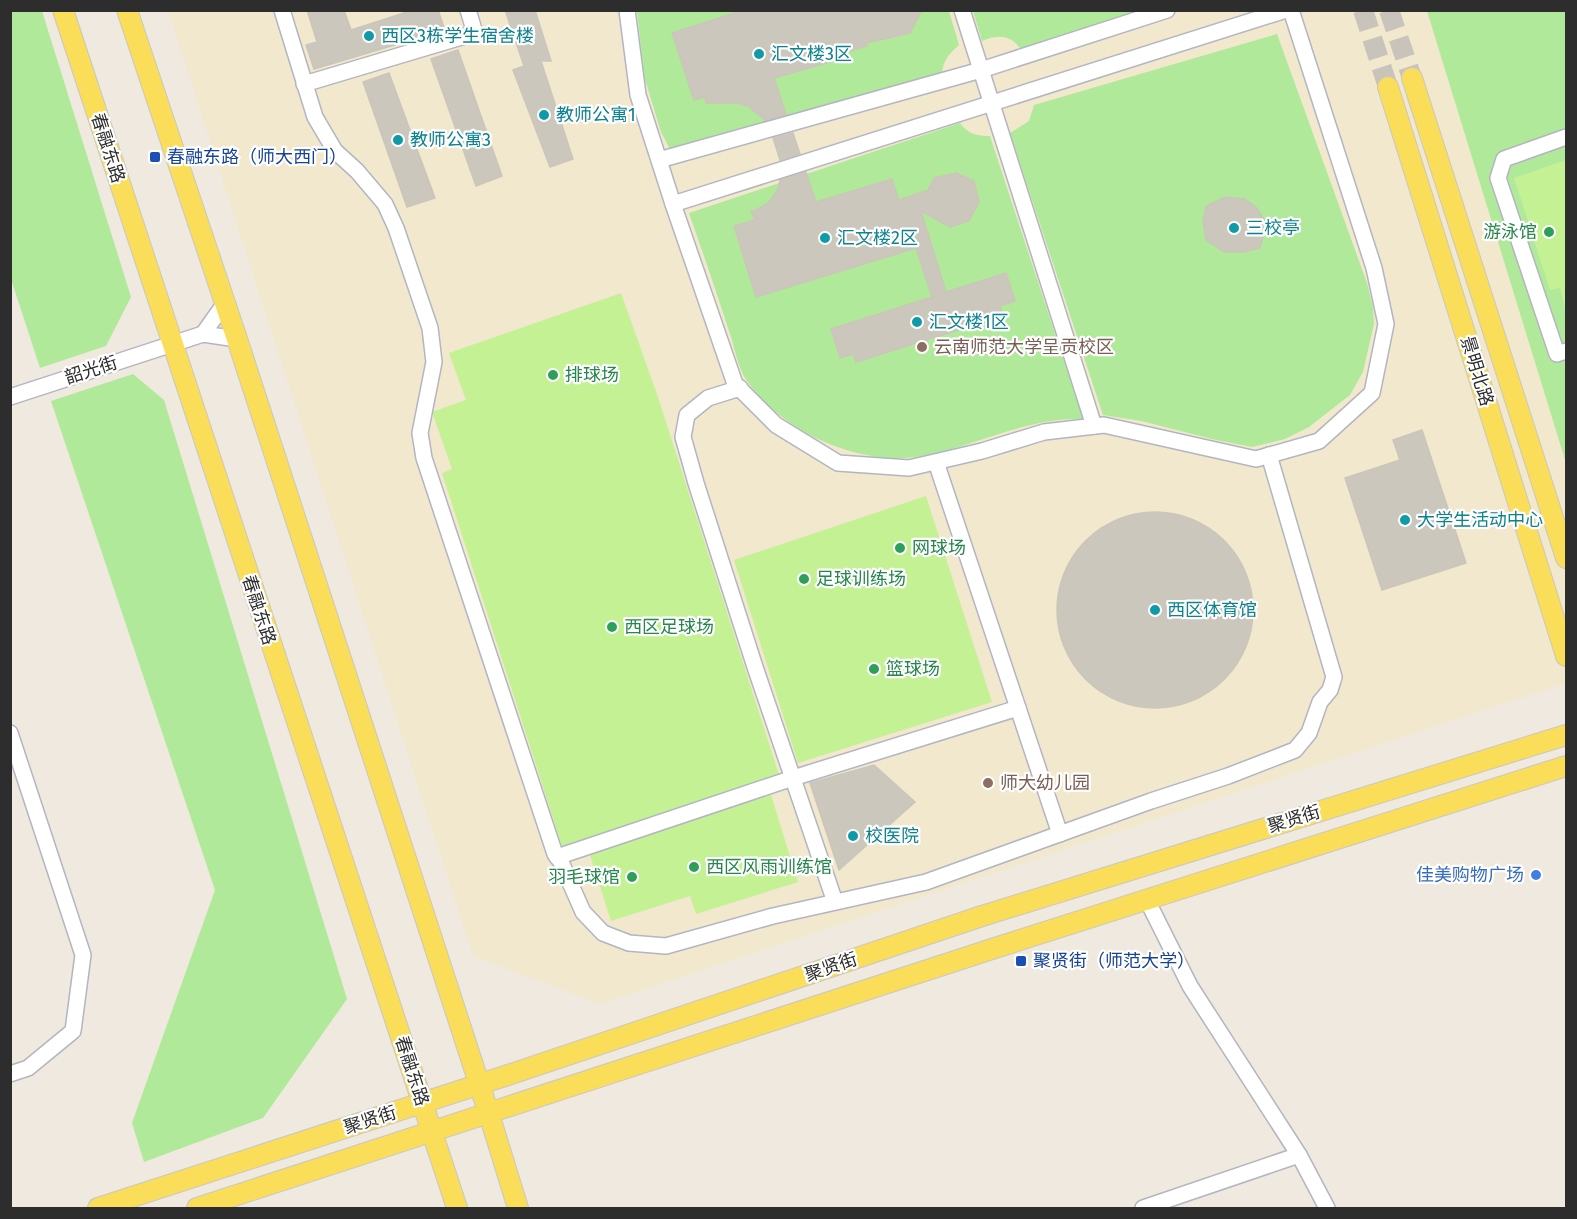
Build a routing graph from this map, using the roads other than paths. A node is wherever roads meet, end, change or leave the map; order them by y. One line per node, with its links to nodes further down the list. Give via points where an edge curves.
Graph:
1 (63, 10): 21 (main road, 春融东路)
2 (127, 10): 18 (main road)
3 (282, 10): 12 (street)
4 (468, 10): 12 (street, via 475,33)
5 (627, 10): 16 (street, via 638,95)
6 (962, 10): 10 (street)
7 (1167, 10): 10 (street)
8 (1286, 10): 14 (street)
9 (1291, 10): 26 (street, via 1374,268 1386,324 1372,393 1318,441)
10 (981, 70): 14 (street); 16 (street)
11 (1412, 78): 28 (main road, 景明北路)
12 (304, 84): 36 (street, via 315,117 335,152 385,204 430,328 434,362 420,433 424,458)
13 (1388, 87): 29 (main road, 景明北路)
14 (991, 104): 17 (street); 25 (street)
15 (1566, 137): 22 (street, via 1504,159 1498,178 1557,354)
16 (659, 160): 17 (street)
17 (673, 204): 23 (street, via 735,384)
18 (225, 303): 19 (street); 20 (main road)
19 (203, 334): 20 (street); 21 (street, 韶光街)
20 (237, 339): 40 (main road)
21 (171, 344): 24 (street, 韶光街); 41 (main road, 春融东路)
22 (1566, 351)
23 (740, 388): 27 (street, via 776,425 838,463 909,468); 34 (street, via 708,399 687,415 683,437)
24 (10, 397)
25 (1094, 426): 26 (street, via 1256,459); 27 (street, via 1044,432)
26 (1269, 455): 35 (street, via 1334,677 1309,733 1295,750)
27 (936, 462): 30 (street)
28 (1566, 558)
29 (1566, 656)
30 (1018, 708): 34 (street); 35 (street)
31 (10, 733): 39 (street, via 82,955 73,1031 28,1068)
32 (1566, 735): 40 (main road, 聚贤街, via 982,916)
33 (1566, 766): 37 (main road, 聚贤街)
34 (793, 778): 36 (street); 38 (street)
35 (1060, 834): 38 (street, via 926,882)
36 (557, 857): 38 (street, via 583,912 603,933 629,943 666,946)
37 (1147, 900): 42 (main road, 聚贤街); 44 (street, via 1190,986)
38 (835, 902)
39 (10, 1074)
40 (480, 1085): 41 (main road, 聚贤街); 42 (main road)
41 (423, 1103): 43 (main road, 春融东路); 45 (main road, 聚贤街)
42 (489, 1114): 43 (main road, 聚贤街); 48 (main road)
43 (432, 1132): 46 (main road, 聚贤街); 47 (main road, 春融东路)
44 (1299, 1155): 49 (street); 50 (street)
45 (98, 1209)
46 (197, 1209)
47 (457, 1209)
48 (518, 1209)
49 (1143, 1209)
50 (1327, 1209)

